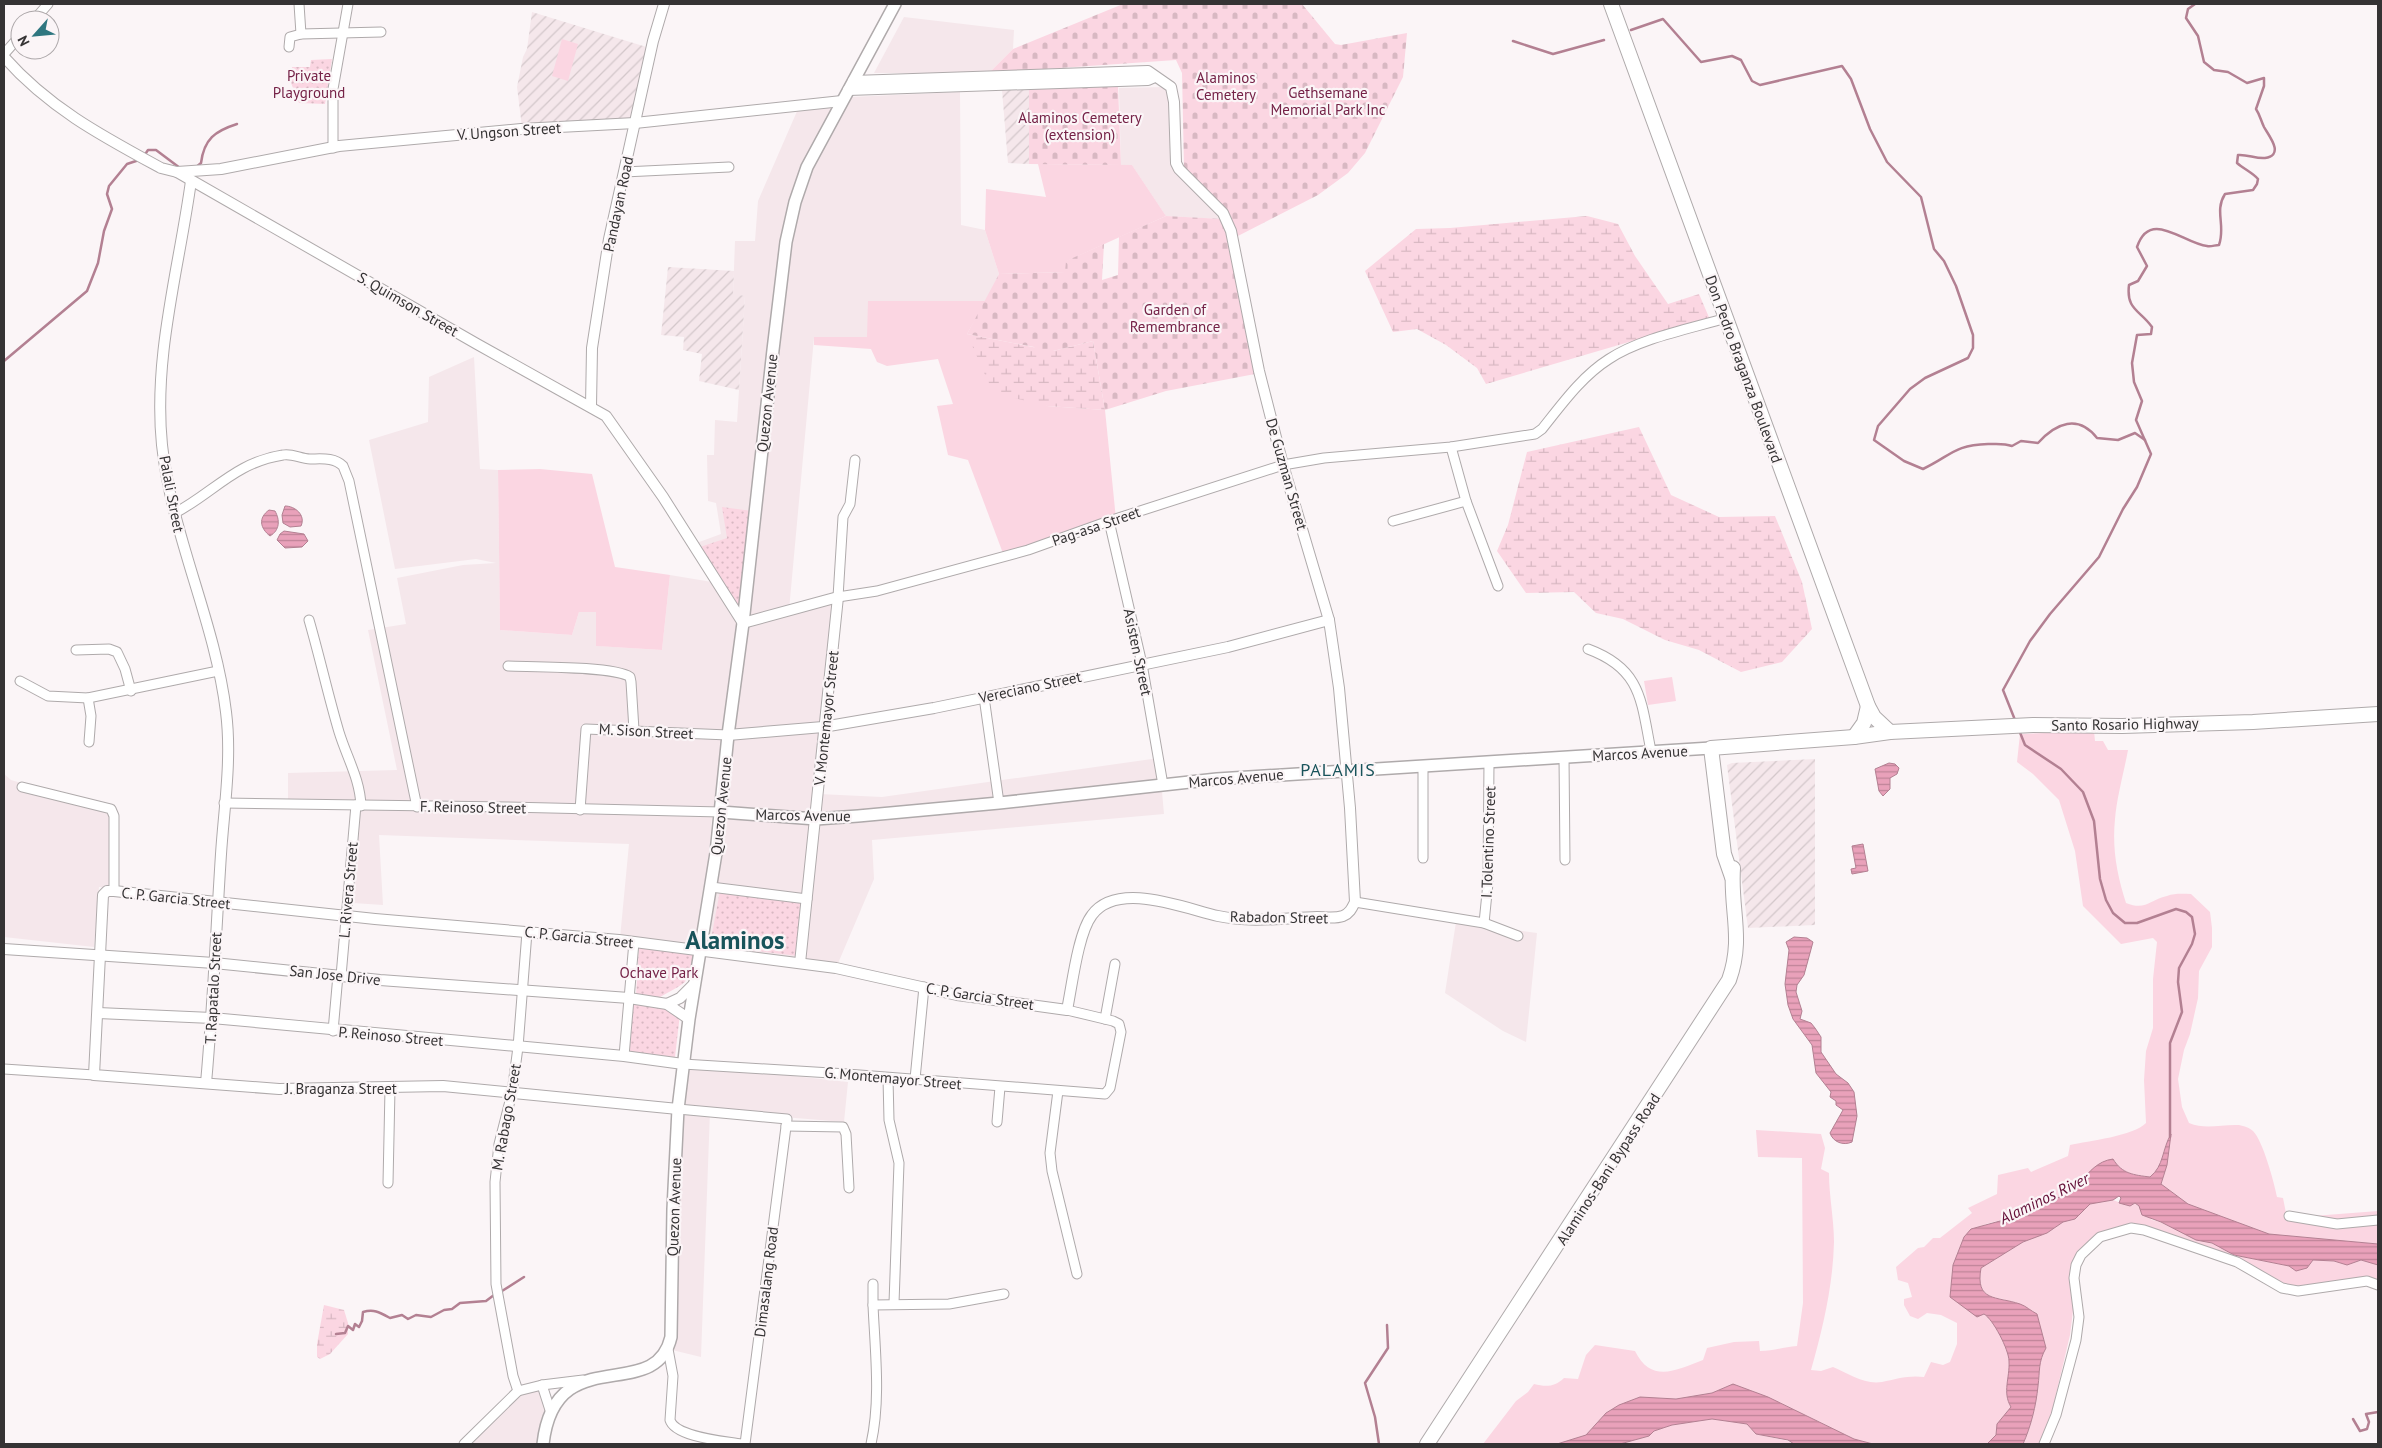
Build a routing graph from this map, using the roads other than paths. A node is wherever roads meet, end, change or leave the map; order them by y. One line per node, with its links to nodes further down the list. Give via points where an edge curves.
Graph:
1 (299, 4): 8 (street)
2 (348, 4): 7 (street)
3 (664, 4): 18 (street, Pandayan Road)
4 (895, 4): 14 (main road, Quezon Avenue)
5 (1611, 4): 24 (main road, Don Pedro Braganza Boulevard)
6 (381, 32): 7 (street)
7 (344, 33): 8 (street); 19 (street, via 333,89)
8 (301, 34): 9 (street, via 290,37)
9 (289, 47)
10 (4, 56): 21 (street, S. Quimson Street, via 28,82 70,117 161,168)
11 (940, 78): 12 (street); 13 (street); 15 (street)
12 (896, 79): 14 (street); 16 (street)
13 (984, 81): 15 (street); 28 (street, De Guzman Street, via 1078,79 1148,71 1151,79 1167,82 1173,90 1179,169 1223,213 1231,231 1259,371)
14 (850, 85): 16 (street); 17 (main road, Quezon Avenue)
15 (940, 89): 16 (street)
16 (897, 90)
17 (842, 101): 18 (street, V. Ungson Street); 37 (main road, Quezon Avenue, via 807,167 791,218 772,350)
18 (635, 123): 19 (street, V. Ungson Street, via 520,129); 22 (street, Pandayan Road)
19 (333, 148): 21 (street, V. Ungson Street, via 221,169)
20 (729, 167): 22 (street)
21 (177, 172): 23 (street, S. Quimson Street)
22 (624, 172): 25 (street, Pandayan Road, via 597,308 592,348)
23 (191, 181): 25 (street, S. Quimson Street); 30 (street, Palali Street, via 162,365 162,444)
24 (1726, 318): 26 (street, Pag-asa Street, via 1634,346 1609,358 1535,434); 47 (main road, Don Pedro Braganza Boulevard)
25 (591, 406): 37 (street, S. Quimson Street, via 606,416 626,443)
26 (1451, 448): 28 (street, Pag-asa Street, via 1324,458); 29 (street)
27 (855, 460): 34 (street, V. Montemayor Street, via 850,504 843,516)
28 (1284, 465): 31 (street, Pag-asa Street); 36 (street, De Guzman Street)
29 (1466, 501): 32 (street); 33 (street)
30 (175, 513): 42 (street, Palali Street); 67 (street, via 230,475 266,460 291,455 332,459 343,466 349,481)
31 (1109, 520): 34 (street, Pag-asa Street, via 1028,550 877,591); 40 (street, Asisten Street)
32 (1393, 521)
33 (1498, 586)
34 (838, 598): 37 (street, Pag-asa Street); 49 (street, V. Montemayor Street)
35 (309, 620): 66 (street, L. Rivera Street, via 333,712 359,781)
36 (1329, 620): 40 (street, Vereciano Street, via 1228,647); 61 (street, De Guzman Street)
37 (743, 624): 53 (main road, Quezon Avenue)
38 (1588, 649): 57 (street, via 1624,668 1640,696)
39 (76, 650): 44 (street, via 109,649 117,652)
40 (1142, 664): 45 (street, Vereciano Street); 62 (street, Asisten Street)
41 (508, 666): 50 (street, via 625,673 631,682)
42 (218, 671): 44 (street); 64 (street, Palali Street, via 226,713 228,760)
43 (20, 681): 46 (street, via 48,696)
44 (131, 691): 46 (street)
45 (984, 697): 49 (street, Vereciano Street); 65 (street)
46 (88, 698): 55 (street, via 92,716)
47 (1871, 711): 51 (main road); 52 (main road, Don Pedro Braganza Boulevard); 54 (main road)
48 (2378, 714): 51 (main road, Santo Rosario Highway, via 2169,725)
49 (823, 727): 53 (street, Vereciano Street); 70 (street, V. Montemayor Street)
50 (634, 730): 53 (street, M. Sison Street); 68 (street, M. Sison Street, via 586,729)
51 (1890, 732): 52 (main road, Santo Rosario Highway)
52 (1872, 734): 54 (main road, Marcos Avenue)
53 (728, 735): 69 (main road, Quezon Avenue)
54 (1854, 737): 56 (main road, Marcos Avenue)
55 (89, 742)
56 (1716, 748): 57 (main road, Marcos Avenue); 135 (main road, Alaminos-Bani Bypass Road, via 1733,855 1738,942 1729,980)
57 (1651, 751): 58 (main road, Marcos Avenue)
58 (1564, 757): 59 (main road, Marcos Avenue); 72 (street)
59 (1489, 762): 60 (main road, Marcos Avenue); 79 (street, I. Tolentino Street, via 1488,883)
60 (1423, 766): 61 (main road, Marcos Avenue); 71 (street)
61 (1347, 770): 62 (main road, Marcos Avenue); 77 (street, De Guzman Street)
62 (1163, 785): 65 (main road, Marcos Avenue)
63 (22, 787): 74 (street, via 111,809 114,816)
64 (224, 803): 66 (street, F. Reinoso Street); 76 (street, T. Rapatalo Street)
65 (999, 804): 70 (main road, Marcos Avenue)
66 (358, 806): 67 (street, F. Reinoso Street); 78 (street, L. Rivera Street)
67 (417, 807): 68 (street, F. Reinoso Street)
68 (580, 810): 69 (street, F. Reinoso Street)
69 (721, 812): 70 (main road, Marcos Avenue); 73 (main road, Quezon Avenue)
70 (816, 819): 75 (street, V. Montemayor Street)
71 (1424, 858)
72 (1565, 860)
73 (711, 887): 75 (street); 84 (main road, Quezon Avenue)
74 (114, 891): 76 (street, C. P. Garcia Street); 85 (street, C. P. Garcia Street, via 103,895)
75 (807, 899): 87 (street, V. Montemayor Street)
76 (218, 901): 78 (street, C. P. Garcia Street); 86 (street, T. Rapatalo Street)
77 (1355, 902): 79 (street); 95 (street, Rabadon Street, via 1349,912 1336,918 1260,920 1218,916 1168,901 1139,898 1108,904 1092,915 1085,928)
78 (347, 916): 80 (street, C. P. Garcia Street); 89 (street, L. Rivera Street)
79 (1484, 922): 81 (street)
80 (527, 932): 82 (street, C. P. Garcia Street); 92 (street, M. Rabago Street)
81 (1518, 936)
82 (634, 942): 84 (street, C. P. Garcia Street); 93 (street)
83 (4, 949): 85 (street, San Jose Drive)
84 (701, 951): 87 (street, C. P. Garcia Street); 90 (main road, Quezon Avenue)
85 (101, 956): 86 (street, San Jose Drive); 96 (street)
86 (214, 963): 89 (street, San Jose Drive); 97 (street, T. Rapatalo Street)
87 (800, 963): 91 (street, C. P. Garcia Street)
88 (1115, 964): 99 (street)
89 (340, 975): 92 (street, San Jose Drive); 100 (street, L. Rivera Street)
90 (694, 984): 94 (street, via 680,998); 98 (main road, Quezon Avenue)
91 (924, 987): 95 (street, C. P. Garcia Street, via 957,995); 107 (street)
92 (524, 990): 93 (street, San Jose Drive); 101 (street, M. Rabago Street)
93 (629, 998): 94 (street, San Jose Drive); 102 (street)
94 (667, 1004): 98 (street, San Jose Drive)
95 (1067, 1010): 99 (street, C. P. Garcia Street)
96 (98, 1013): 97 (street, P. Reinoso Street); 105 (street)
97 (212, 1018): 100 (street, P. Reinoso Street); 108 (street, T. Rapatalo Street)
98 (689, 1019): 103 (main road, Quezon Avenue)
99 (1109, 1020): 111 (street, G. Montemayor Street, via 1119,1024 1121,1032 1110,1088 1102,1095)
100 (334, 1031): 101 (street, P. Reinoso Street)
101 (518, 1047): 102 (street, P. Reinoso Street); 112 (street, M. Rabago Street)
102 (624, 1056): 103 (street, P. Reinoso Street)
103 (684, 1064): 106 (street, G. Montemayor Street); 113 (main road, Quezon Avenue)
104 (4, 1069): 105 (street, J. Braganza Street)
105 (94, 1075): 108 (street, J. Braganza Street)
106 (888, 1078): 107 (street, G. Montemayor Street); 124 (street, via 889,1120 899,1163)
107 (915, 1079): 109 (street, G. Montemayor Street)
108 (206, 1083): 110 (street, J. Braganza Street, via 278,1088)
109 (1000, 1087): 111 (street, G. Montemayor Street); 115 (street)
110 (390, 1088): 112 (street, J. Braganza Street, via 443,1086); 116 (street)
111 (1058, 1091): 120 (street, via 1050,1153)
112 (512, 1093): 113 (street, J. Braganza Street); 129 (street, M. Rabago Street, via 499,1144 494,1182 495,1269)
113 (678, 1109): 114 (street); 126 (main road, Quezon Avenue)
114 (787, 1122): 117 (street, via 843,1127); 133 (street, Dimasalang Road)
115 (997, 1122)
116 (388, 1183)
117 (849, 1188)
118 (2289, 1216): 119 (street, via 2337,1224)
119 (2378, 1220)
120 (1076, 1274)
121 (873, 1284): 125 (street)
122 (2378, 1285): 136 (street, via 2367,1281 2290,1290 2237,1262 2144,1230 2131,1228 2100,1237 2076,1265 2074,1278 2079,1317 2076,1340 2056,1415)
123 (1004, 1294): 124 (street, via 949,1304)
124 (894, 1303): 125 (street)
125 (873, 1305): 134 (street, via 876,1373 875,1426)
126 (668, 1349): 127 (main road, via 646,1369); 133 (street, via 673,1376 671,1425 681,1432)
127 (584, 1380): 128 (street); 130 (main road, via 564,1393)
128 (542, 1385): 129 (street); 130 (street)
129 (518, 1391): 131 (street)
130 (550, 1413): 132 (main road)
131 (464, 1444)
132 (543, 1444)
133 (743, 1444)
134 (871, 1444)
135 (1427, 1444)
136 (2044, 1444)

